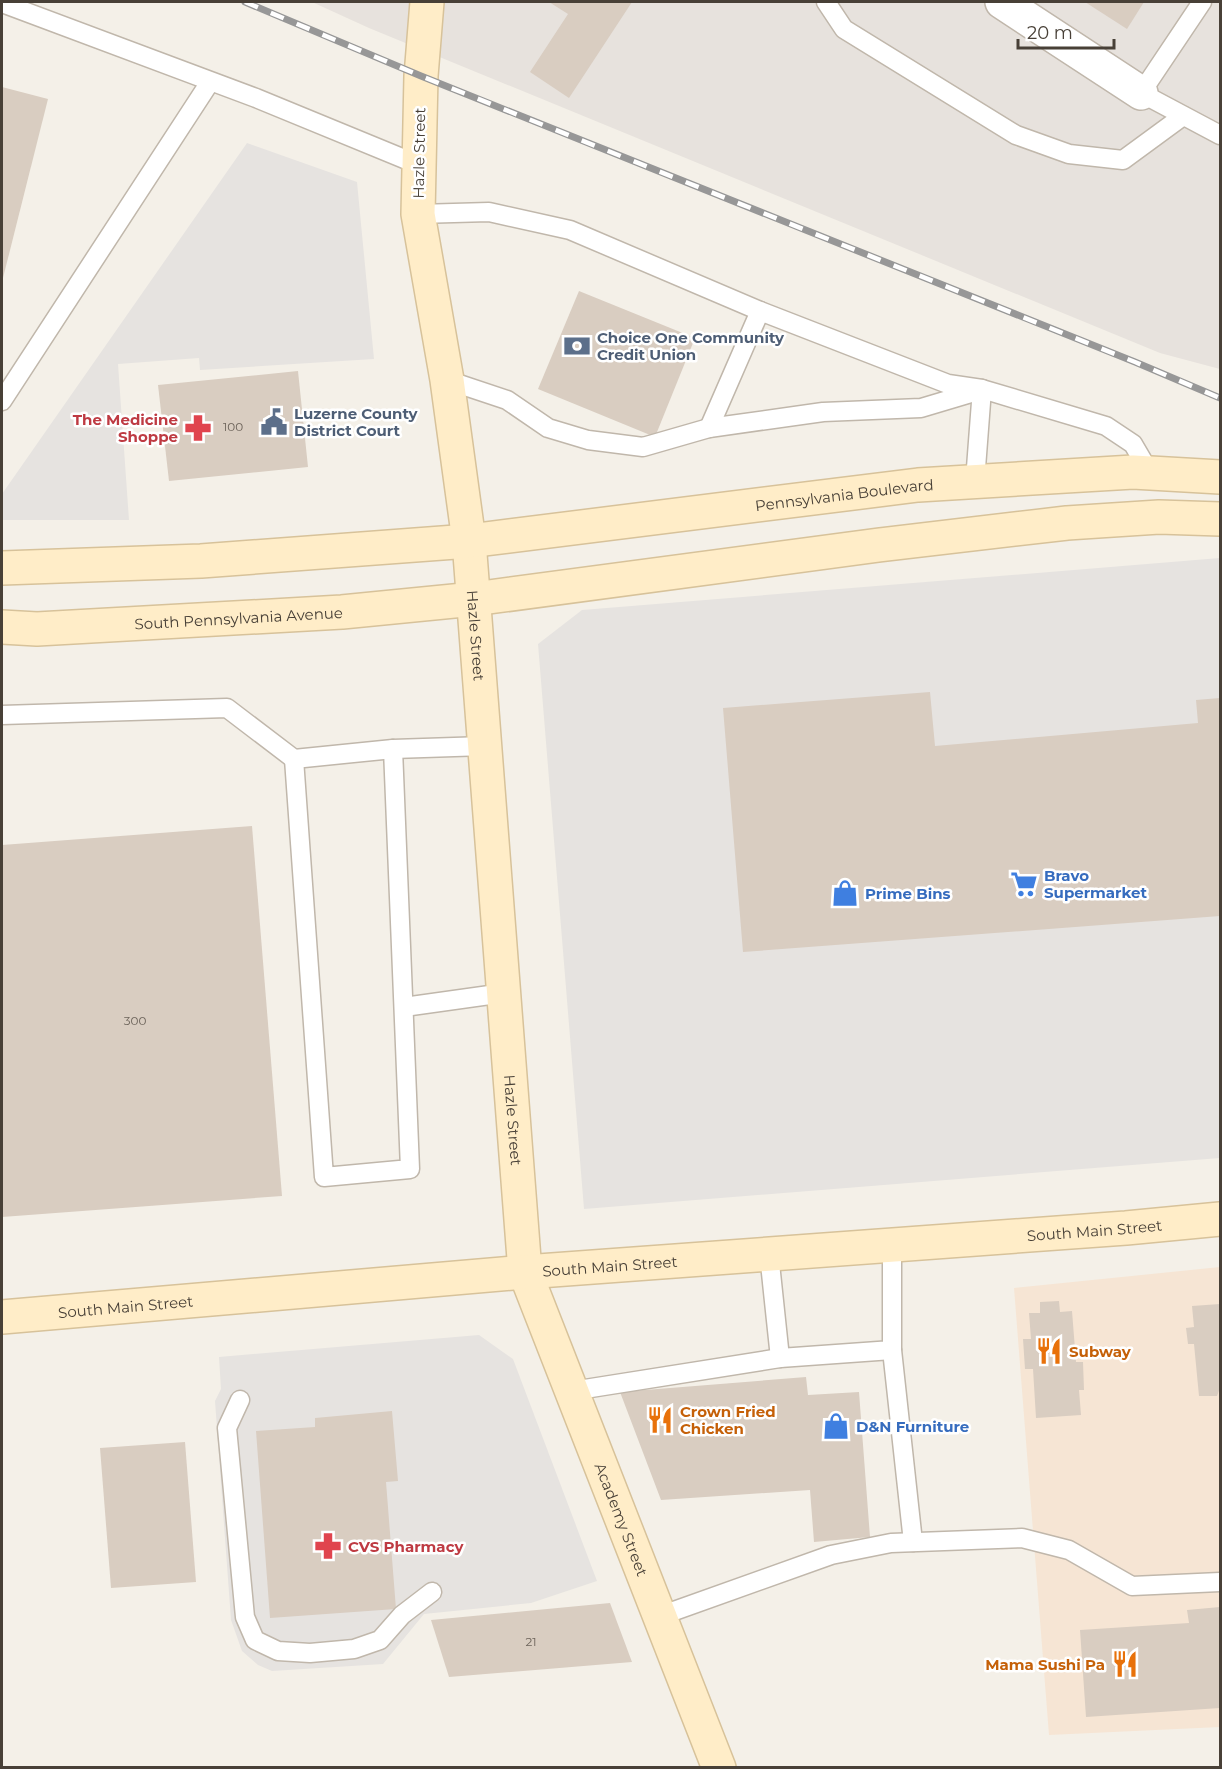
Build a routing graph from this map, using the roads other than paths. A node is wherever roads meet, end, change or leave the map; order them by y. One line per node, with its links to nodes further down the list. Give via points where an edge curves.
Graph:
1 (427, 2): 10 (main road, Hazle Street)
2 (826, 2): 8 (lane, via 844,29 1016,135 1069,154 1123,160)
3 (1002, 2): 7 (street)
4 (1202, 2): 7 (lane)
5 (2, 3): 6 (lane)
6 (210, 82): 10 (lane); 15 (lane)
7 (1141, 93): 8 (lane)
8 (1183, 116): 9 (lane)
9 (1221, 135)
10 (419, 165): 11 (main road, Hazle Street)
11 (418, 214): 12 (lane, via 489,212 570,230); 13 (main road, Hazle Street)
12 (760, 311): 14 (lane, via 948,384); 16 (lane)
13 (447, 380): 16 (lane, via 507,400 548,428 588,440 643,447); 21 (main road, Hazle Street)
14 (982, 389): 16 (lane, via 921,408 823,412); 17 (lane, via 1106,426 1133,444); 19 (lane)
15 (2, 401)
16 (709, 428)
17 (1150, 473): 18 (main road, Pennsylvania Boulevard); 19 (main road, Pennsylvania Boulevard)
18 (1221, 477)
19 (975, 482): 21 (main road, Pennsylvania Boulevard, via 918,484)
20 (1221, 519): 23 (main road, via 1067,523)
21 (470, 541): 22 (main road, via 201,561); 23 (main road, Hazle Street)
22 (2, 568)
23 (474, 599): 24 (main road, South Pennsylvania Avenue, via 331,613 37,629); 26 (main road, Hazle Street)
24 (2, 627)
25 (2, 715): 28 (lane, via 227,708)
26 (485, 746): 27 (lane); 29 (main road, Hazle Street)
27 (393, 749): 28 (lane); 30 (lane)
28 (294, 759): 30 (lane, via 324,1177 410,1169)
29 (504, 993): 30 (lane); 34 (main road, Hazle Street)
30 (404, 1007)
31 (1221, 1219): 32 (main road, South Main Street)
32 (892, 1245): 33 (main road, South Main Street); 36 (lane)
33 (769, 1254): 34 (main road, South Main Street); 37 (lane)
34 (525, 1272): 35 (main road, South Main Street); 38 (main road, Academy Street)
35 (2, 1317)
36 (892, 1350): 37 (lane); 40 (lane)
37 (780, 1358): 38 (lane)
38 (572, 1391): 43 (main road, Academy Street)
39 (240, 1400): 42 (lane, via 227,1428 245,1617 255,1640 278,1651 354,1649 380,1640 402,1615)
40 (913, 1542): 41 (lane, via 1022,1538 1070,1550 1132,1586); 43 (lane, via 831,1555)
41 (1221, 1582)
42 (432, 1592)
43 (660, 1616): 44 (main road, Academy Street)
44 (719, 1767)

